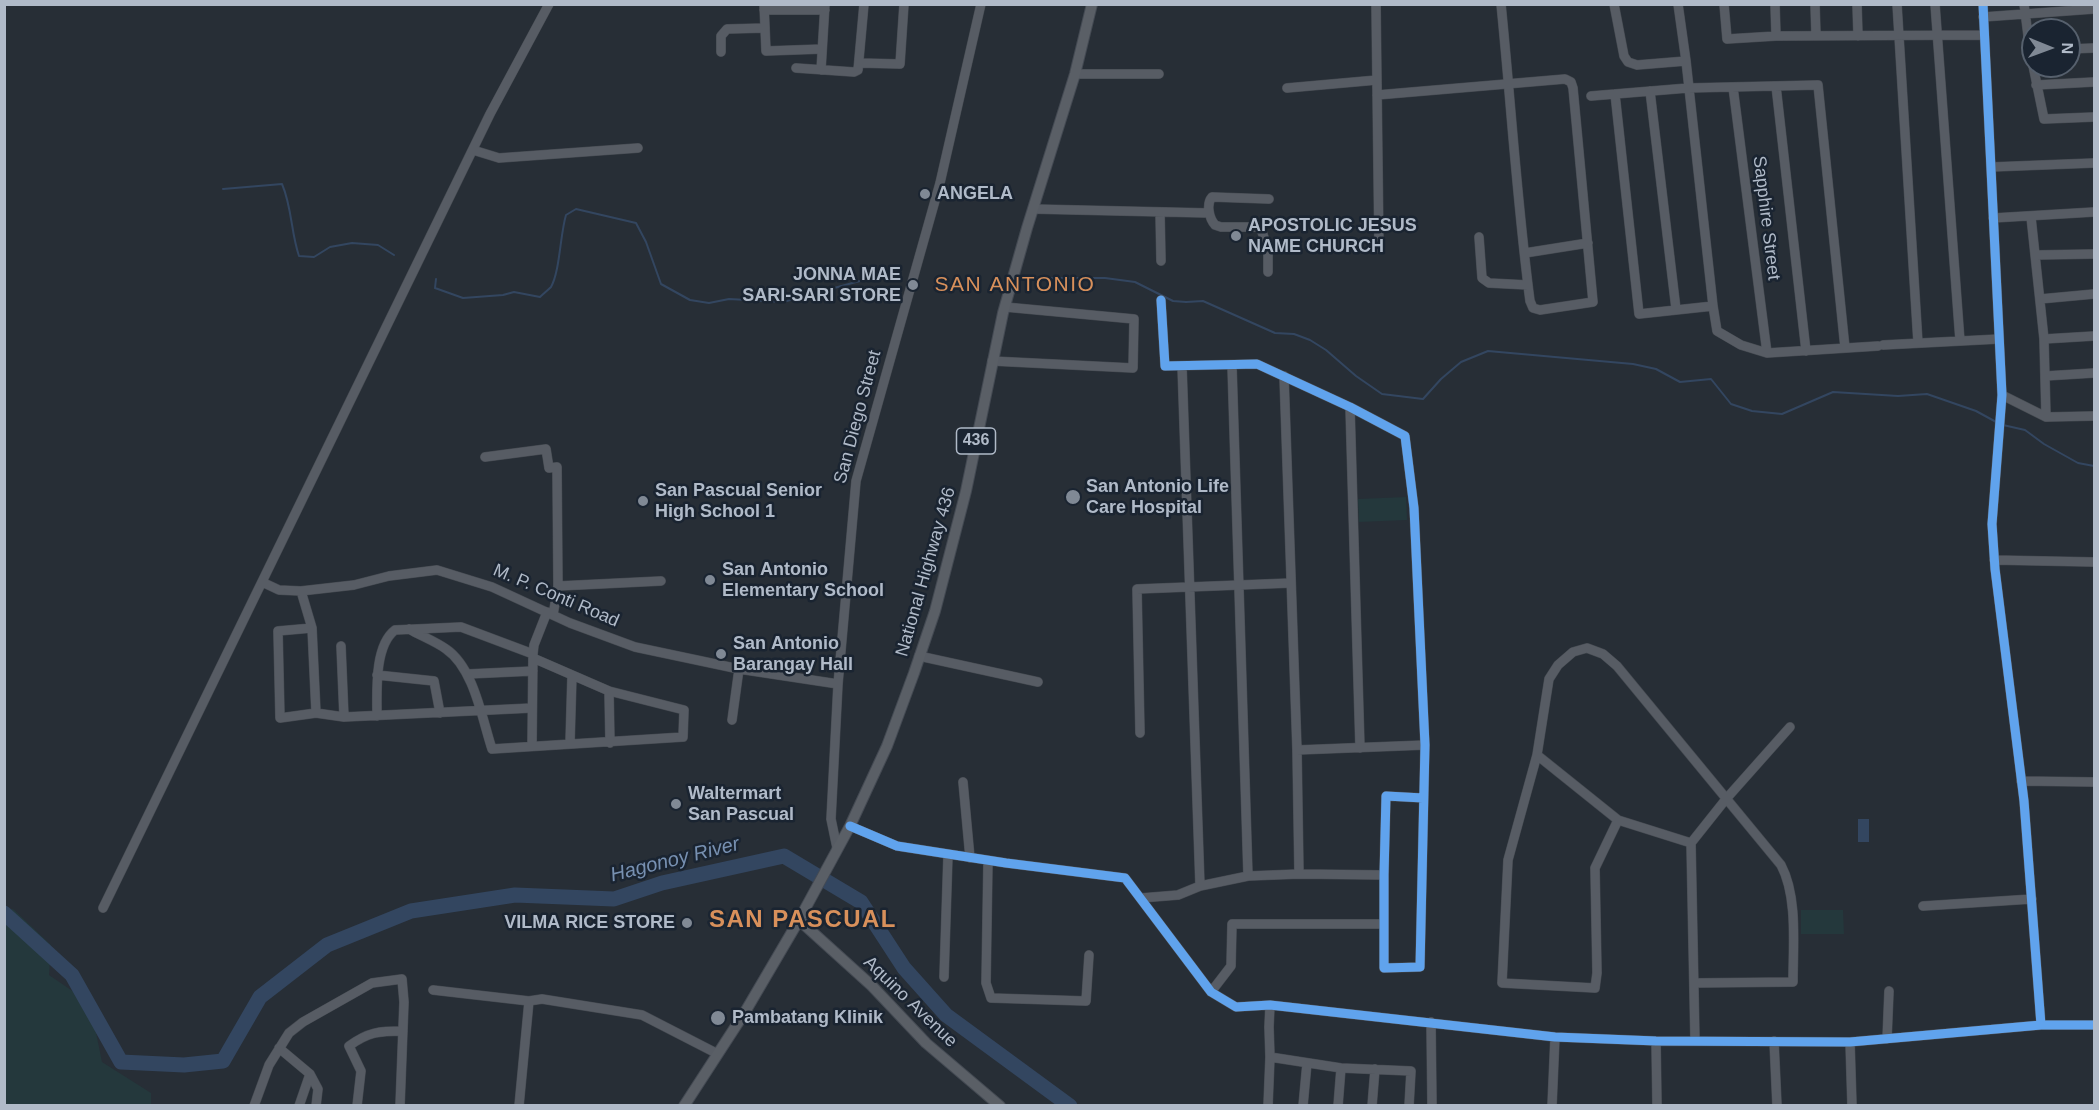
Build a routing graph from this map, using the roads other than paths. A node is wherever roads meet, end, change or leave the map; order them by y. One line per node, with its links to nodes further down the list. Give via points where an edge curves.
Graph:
1 (549, 4): 52 (street)
2 (864, 4): 32 (street)
3 (904, 4): 32 (street, via 900,64)
4 (981, 4): 117 (street, San Diego Street, via 940,183 856,481)
5 (1092, 4): 36 (main road, National Highway 436 / 436)
6 (1376, 4): 38 (street)
7 (1501, 4): 40 (street)
8 (1614, 4): 31 (street, via 1628,62 1637,65)
9 (1678, 4): 31 (street)
10 (1724, 4): 25 (street, via 1727,39)
11 (1775, 4): 25 (street)
12 (1815, 4): 26 (street)
13 (1857, 4): 27 (street)
14 (1897, 4): 28 (street)
15 (1935, 4): 23 (street)
16 (1983, 4): 21 (street)
17 (825, 7): 18 (street); 29 (street)
18 (764, 8): 22 (street)
19 (2094, 9): 20 (street)
20 (2024, 10): 21 (street)
21 (1983, 17): 24 (street)
22 (765, 28): 29 (street, via 766,51); 30 (street, via 727,29 721,36)
23 (1937, 35): 24 (street); 28 (street); 80 (street)
24 (1984, 35): 54 (street)
25 (1776, 36): 26 (street)
26 (1816, 36): 27 (street)
27 (1858, 36): 28 (street)
28 (1899, 36): 81 (street)
29 (822, 49): 34 (street)
30 (721, 52)
31 (1686, 60): 45 (street)
32 (860, 63): 34 (street, via 855,72)
33 (796, 68): 34 (street)
34 (821, 70)
35 (1159, 74): 36 (street)
36 (1075, 75): 56 (main road, National Highway 436 / 436)
37 (2035, 78): 41 (street)
38 (1377, 80): 44 (street); 48 (street)
39 (2094, 82): 41 (street)
40 (1509, 84): 48 (street); 63 (street, via 1571,82); 65 (street)
41 (2036, 85): 50 (street, via 2044,119)
42 (1776, 86): 43 (street); 82 (street, via 1818,85); 83 (street)
43 (1732, 87): 45 (street); 84 (street, Sapphire Street)
44 (1287, 88)
45 (1688, 88): 46 (street); 74 (street)
46 (1650, 92): 47 (street); 76 (street)
47 (1615, 94): 49 (street); 76 (street, via 1639,314)
48 (1377, 95): 64 (street)
49 (1591, 96)
50 (2094, 117)
51 (638, 148): 52 (street, via 499,158)
52 (473, 150): 99 (street)
53 (2094, 163): 54 (street)
54 (1991, 167): 61 (street)
55 (1269, 199): 59 (street, via 1212,196)
56 (1034, 209): 57 (street); 75 (main road, National Highway 436 / 436)
57 (1160, 212): 59 (street); 68 (street)
58 (2094, 212): 60 (street)
59 (1209, 213): 69 (street, via 1215,225 1261,229 1268,249)
60 (2031, 217): 61 (street); 67 (street)
61 (1993, 218): 78 (street)
62 (1479, 237): 70 (street, via 1482,278 1489,283)
63 (1588, 243): 65 (street); 70 (street, via 1593,302 1546,310 1533,308)
64 (1379, 248)
65 (1525, 253): 70 (street)
66 (2094, 254): 67 (street)
67 (2037, 255): 72 (street)
68 (1161, 261)
69 (1268, 272)
70 (1528, 285)
71 (2094, 294): 72 (street)
72 (2040, 299): 79 (street)
73 (1161, 300): 86 (street, via 1165,366)
74 (1713, 306): 76 (street); 84 (street, via 1717,331)
75 (1005, 307): 85 (main road, National Highway 436 / 436); 85 (street, via 1134,319 1133,368)
76 (1676, 309)
77 (2094, 336): 79 (street)
78 (1999, 339): 80 (street); 91 (street)
79 (2044, 339): 90 (street)
80 (1960, 341): 81 (street)
81 (1918, 343): 82 (street)
82 (1845, 348): 83 (street)
83 (1806, 351): 84 (street)
84 (1767, 354)
85 (992, 361): 110 (main road, National Highway 436 / 436, via 966,491)
86 (1182, 366): 87 (street); 103 (street)
87 (1232, 366): 89 (street, via 1257,364); 101 (street)
88 (2094, 373): 90 (street)
89 (1284, 376): 92 (street); 100 (street)
90 (2045, 376): 94 (street)
91 (2002, 395): 94 (street); 96 (street, via 1992,524)
92 (1350, 407): 131 (street, via 1405,436 1414,508); 132 (street)
93 (2094, 416): 94 (street)
94 (2046, 417)
95 (485, 457): 102 (street, via 546,449 549,468 557,467)
96 (1994, 560): 97 (street); 135 (street)
97 (2094, 562)
98 (661, 581): 102 (street)
99 (262, 582): 104 (street, M. P. Conti Road, via 279,590); 154 (street)
100 (1291, 583): 101 (street); 133 (street)
101 (1240, 585): 103 (street); 149 (street)
102 (558, 586): 105 (street)
103 (1191, 586): 127 (street, via 1137,589); 150 (street)
104 (301, 591): 105 (street, M. P. Conti Road, via 437,570 492,587); 106 (street)
105 (550, 614): 109 (street, via 534,645); 111 (street, M. P. Conti Road, via 635,646)
106 (312, 628): 122 (street); 122 (street, via 278,631 280,717)
107 (409, 629): 109 (street, via 461,627); 113 (street, via 447,649); 114 (street, via 395,630 389,635)
108 (341, 646): 124 (street)
109 (533, 656): 112 (street); 115 (street)
110 (920, 656): 116 (street); 141 (main road, National Highway 436 / 436, via 887,746)
111 (739, 669): 117 (street, M. P. Conti Road); 125 (street)
112 (533, 671): 113 (street); 119 (street)
113 (468, 674): 120 (street)
114 (377, 675): 121 (street, via 434,681); 123 (street)
115 (572, 675): 118 (street); 128 (street)
116 (1038, 682)
117 (838, 684): 143 (street, San Diego Street, via 831,819)
118 (609, 691): 129 (street); 129 (street, via 684,710 683,737)
119 (532, 708): 120 (street); 130 (street)
120 (480, 712): 121 (street); 130 (street, via 492,749)
121 (440, 713): 123 (street)
122 (316, 714): 124 (street)
123 (377, 716): 124 (street)
124 (344, 717)
125 (732, 720)
126 (1790, 727): 139 (street)
127 (1140, 733)
128 (570, 743): 129 (street); 130 (street)
129 (610, 743)
130 (532, 746)
131 (1425, 746): 132 (street); 138 (street)
132 (1360, 748): 133 (street)
133 (1297, 750): 147 (street)
134 (1537, 755): 139 (street, via 1550,679 1573,652 1587,648 1603,654 1617,666); 140 (street); 140 (street, via 1508,860 1502,983 1595,988 1595,868)
135 (2021, 781): 137 (street); 152 (street)
136 (963, 782): 145 (street)
137 (2094, 782)
138 (1423, 798): 148 (street, via 1386,796); 156 (street, via 1420,967 1384,968)
139 (1726, 799): 142 (street); 159 (street, via 1789,879 1793,982)
140 (1618, 820): 142 (street)
141 (850, 826): 143 (main road, National Highway 436 / 436); 144 (street, via 897,846)
142 (1691, 843): 159 (street)
143 (837, 848): 155 (main road, National Highway 436 / 436)
144 (948, 855): 145 (street); 158 (street)
145 (970, 858): 146 (street)
146 (988, 861): 151 (street, via 1125,878); 157 (street, via 986,983 991,998 1086,1001)
147 (1299, 874): 148 (street); 149 (street)
148 (1383, 875): 156 (street)
149 (1248, 876): 150 (street)
150 (1200, 886): 151 (street, via 1178,895)
151 (1141, 898): 162 (street)
152 (2032, 899): 153 (street); 166 (street)
153 (1923, 906)
154 (103, 908)
155 (799, 920): 176 (main road, National Highway 436 / 436); 191 (main road, Aquino Avenue, via 872,986 926,1043)
156 (1383, 924): 162 (street, via 1232,924 1231,966)
157 (1089, 955)
158 (944, 977)
159 (1694, 983): 172 (street)
160 (433, 990): 163 (street)
161 (1889, 991): 170 (street)
162 (1211, 993): 164 (street, via 1236,1007)
163 (529, 1000): 176 (street, via 642,1015); 189 (street)
164 (1270, 1005): 165 (street); 177 (street)
165 (1431, 1022): 169 (street); 183 (street)
166 (2041, 1025): 167 (street); 170 (street)
167 (2094, 1025)
168 (403, 1030): 175 (street, via 402,978 372,983 354,992 303,1022); 187 (street, via 363,1035 349,1046 361,1071); 188 (street)
169 (1555, 1037): 171 (street); 198 (street)
170 (1887, 1039): 174 (street)
171 (1656, 1041): 172 (street); 199 (street)
172 (1695, 1041): 173 (street)
173 (1774, 1041): 174 (street); 200 (street)
174 (1850, 1042): 201 (street)
175 (279, 1048): 182 (street); 184 (street)
176 (716, 1053): 190 (main road, National Highway 436 / 436)
177 (1270, 1057): 178 (street); 192 (street)
178 (1308, 1063): 179 (street); 193 (street)
179 (1341, 1068): 180 (street); 194 (street)
180 (1375, 1069): 181 (street); 195 (street)
181 (1411, 1071): 183 (street); 196 (street)
182 (310, 1074): 185 (street); 186 (street, via 318,1089)
183 (1431, 1075): 197 (street)
184 (254, 1106)
185 (299, 1106)
186 (316, 1106)
187 (357, 1106)
188 (400, 1106)
189 (519, 1106)
190 (684, 1106)
191 (1000, 1106)
192 (1268, 1106)
193 (1303, 1106)
194 (1338, 1106)
195 (1372, 1106)
196 (1409, 1106)
197 (1432, 1106)
198 (1552, 1106)
199 (1657, 1106)
200 (1777, 1106)
201 (1852, 1106)

